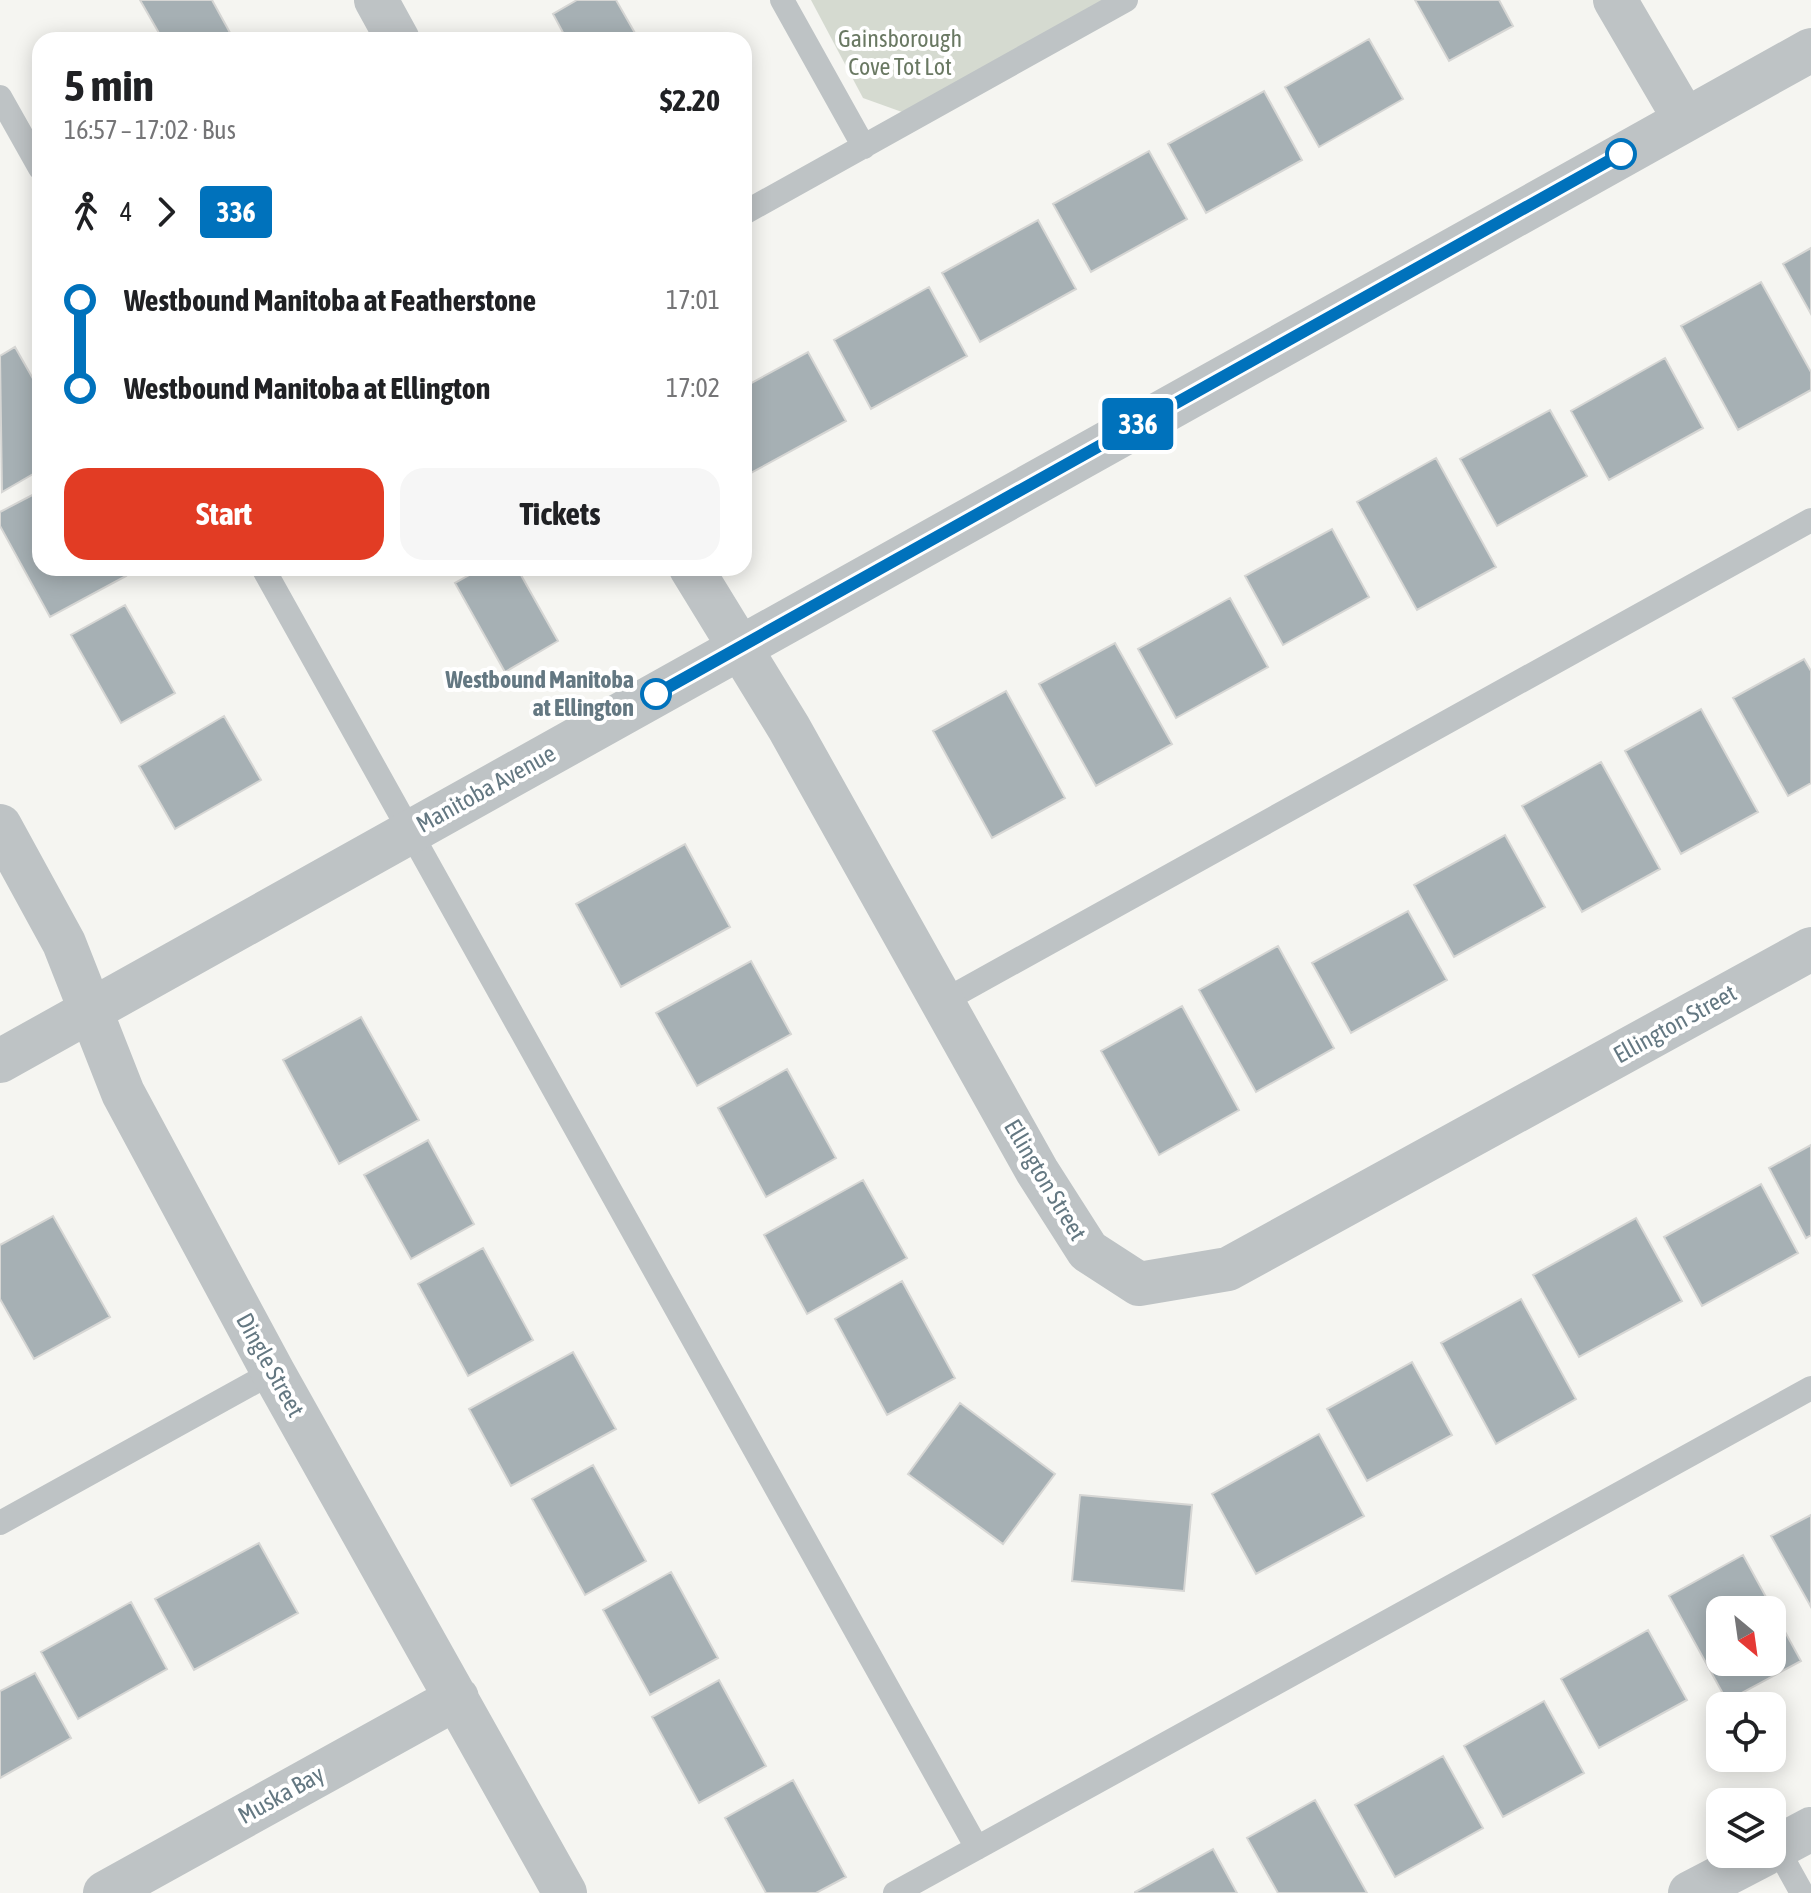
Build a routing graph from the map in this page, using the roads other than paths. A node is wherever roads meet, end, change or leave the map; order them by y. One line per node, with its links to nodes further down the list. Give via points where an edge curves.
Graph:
1 (376, 0): 5 (street)
2 (782, 0): 9 (lane)
3 (1126, 0): 9 (lane)
4 (1615, 0): 8 (street)
5 (394, 32)
6 (1811, 50): 8 (street, Manitoba Avenue)
7 (0, 97): 10 (lane)
8 (1684, 118): 15 (street, Manitoba Avenue)
9 (864, 147): 11 (lane)
10 (32, 154)
11 (752, 209)
12 (1811, 520): 19 (lane)
13 (267, 576): 17 (lane)
14 (696, 576): 15 (street, Ellington Street)
15 (739, 647): 17 (street, Manitoba Avenue); 19 (street, Ellington Street)
16 (0, 826): 20 (street, Dingle Street, via 64,943)
17 (409, 831): 20 (street, Manitoba Avenue); 26 (lane)
18 (1811, 949): 19 (street, Ellington Street, via 1228,1269 1139,1284 1088,1251)
19 (942, 1002)
20 (91, 1010): 21 (street, Manitoba Avenue); 22 (street, Dingle Street, via 123,1093)
21 (0, 1061)
22 (273, 1372): 24 (lane); 25 (street, Dingle Street)
23 (1811, 1388): 26 (lane)
24 (0, 1523)
25 (457, 1698): 29 (street, Muska Bay); 30 (street, Dingle Street)
26 (977, 1848): 31 (lane)
27 (1786, 1856): 33 (lane)
28 (1737, 1868): 32 (street)
29 (105, 1893)
30 (565, 1893)
31 (895, 1893)
32 (1690, 1893)
33 (1802, 1893)

